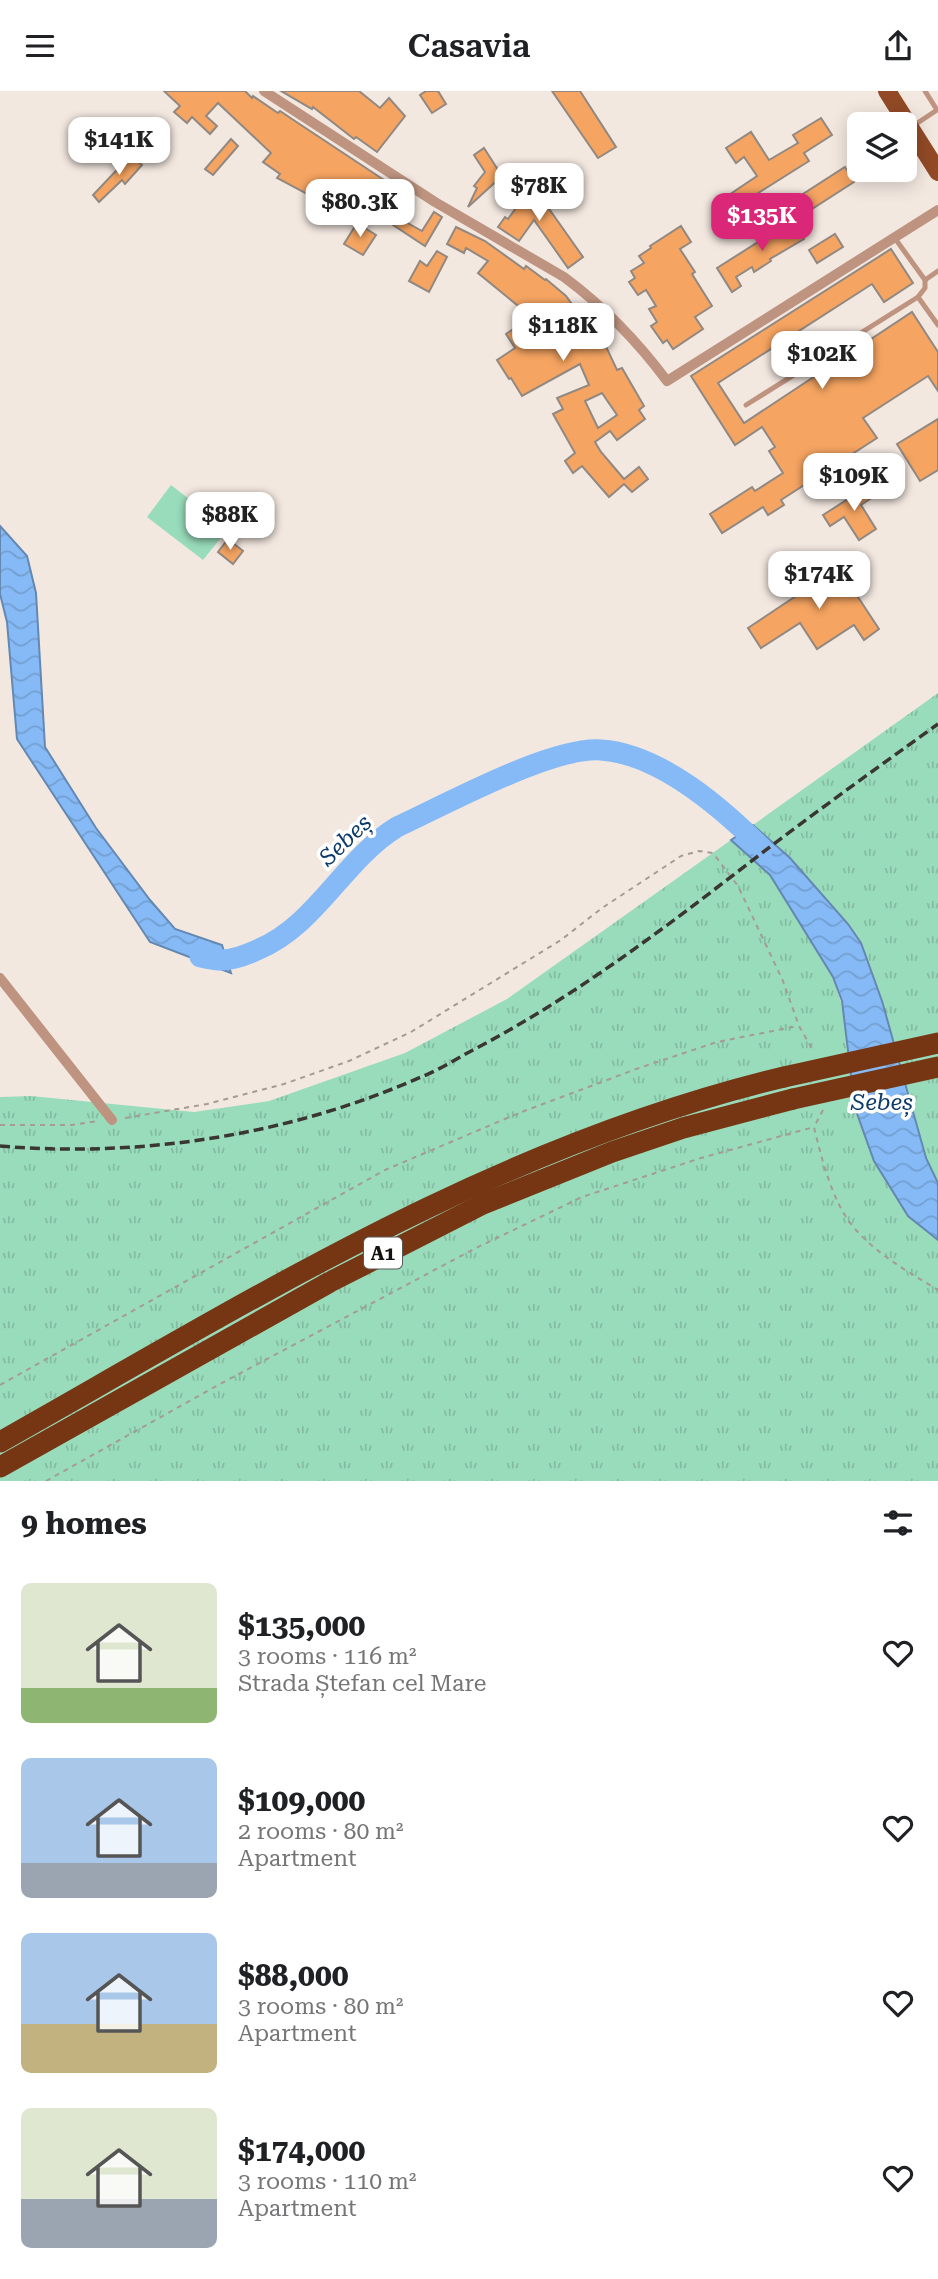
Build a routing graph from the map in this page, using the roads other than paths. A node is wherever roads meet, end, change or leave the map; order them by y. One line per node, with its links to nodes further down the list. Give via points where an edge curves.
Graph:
1 (264, 91): 9 (street, via 435,202 564,277 629,335 667,381)
2 (887, 91): 4 (main road)
3 (925, 91): 5 (lane, via 937,110)
4 (901, 112)
5 (917, 124)
6 (917, 138): 7 (main road)
7 (938, 172)
8 (938, 210): 9 (street)
9 (894, 237): 11 (lane)
10 (938, 271): 11 (lane)
11 (925, 280): 12 (lane)
12 (918, 297): 13 (lane); 14 (lane)
13 (938, 325)
14 (746, 405)
15 (0, 978): 18 (street)
16 (938, 1043): 19 (highway, A1, bridge, via 676,1105 497,1174 330,1255)
17 (938, 1067): 20 (highway, A1, bridge, via 671,1132 483,1204 330,1282)
18 (112, 1120)
19 (0, 1443)
20 (0, 1467)

